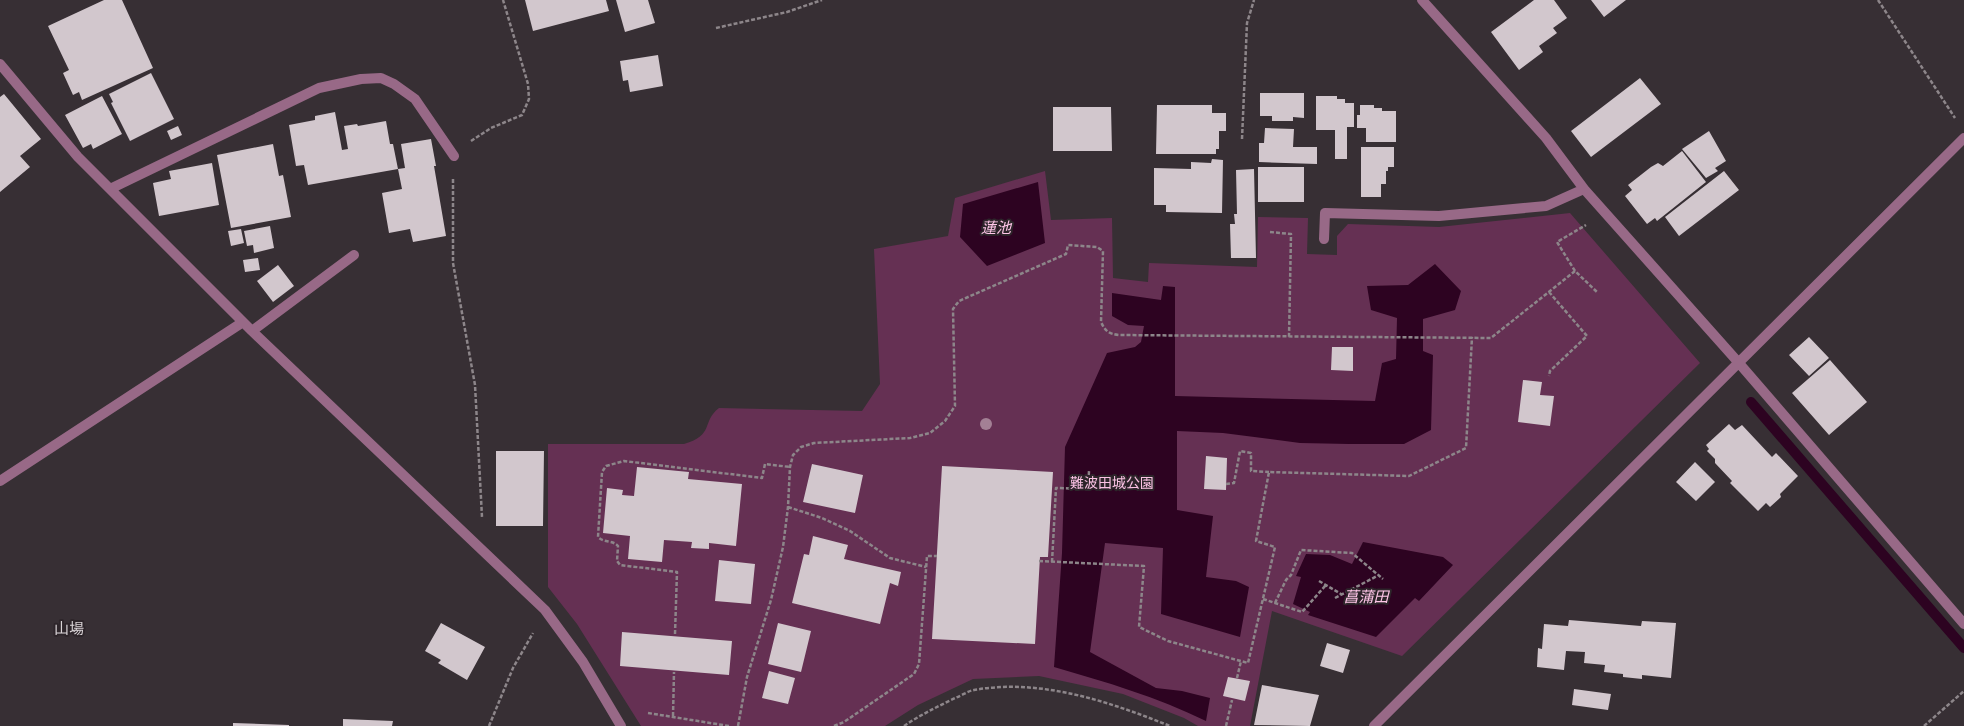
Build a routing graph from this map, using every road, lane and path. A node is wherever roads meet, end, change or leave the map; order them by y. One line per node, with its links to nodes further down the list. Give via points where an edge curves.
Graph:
1 (503, 0): 11 (path, via 528,84 529,99 522,115 491,128 466,143)
2 (822, 0): 6 (path, via 787,12)
3 (1254, 0): 10 (path, via 1247,23)
4 (1422, 0): 13 (street, via 1546,138)
5 (1878, 0): 8 (path)
6 (716, 28)
7 (0, 64): 12 (street, via 78,158)
8 (1957, 121)
9 (1964, 138): 25 (street)
10 (1242, 139)
11 (454, 156): 12 (street, via 415,100 394,84 381,78 361,79 319,88); 33 (path, via 453,263 475,385)
12 (110, 189): 21 (street)
13 (1584, 189): 16 (street, via 1546,206 1439,216 1325,213); 25 (street)
14 (1591, 230): 18 (path, via 1586,224 1557,242)
15 (1270, 232): 23 (path, via 1292,234)
16 (1324, 239)
17 (354, 256): 22 (street)
18 (1575, 271): 19 (path); 20 (path)
19 (1549, 292): 24 (path, via 1491,338); 26 (path, via 1587,336 1550,371)
20 (1597, 292)
21 (243, 322): 22 (street); 30 (street)
22 (252, 331): 33 (street)
23 (1289, 336): 24 (path); 27 (path, via 1110,334 1101,322 1103,251 1097,247 1068,245 1066,254 958,302 953,309 954,406 945,421 930,433 910,438 814,443 801,447 793,455)
24 (1472, 337): 29 (path, via 1466,448 1409,476)
25 (1738, 362): 47 (street); 64 (street)
26 (1549, 376)
27 (790, 467): 32 (path); 48 (path, via 765,464 762,478 624,461 606,466 602,472 598,537 601,540 615,542 618,546 617,561 620,565 677,572)
28 (1089, 471): 36 (path, via 1088,489 1056,488)
29 (1269, 472): 31 (path, via 1251,471 1251,453 1240,452 1234,483); 44 (path, via 1256,541 1275,547)
30 (0, 481)
31 (1226, 484)
32 (788, 507): 37 (path, via 822,518 850,531 890,558); 59 (path, via 783,547 771,600 747,677)
33 (483, 552): 46 (street)
34 (937, 556): 37 (path, via 927,556)
35 (1039, 561): 36 (path)
36 (1052, 562): 49 (path, via 1144,566 1139,627 1168,641)
37 (926, 567): 60 (path, via 919,664 914,674 844,722)
38 (1379, 575): 39 (path); 42 (path); 45 (path, via 1352,553 1301,550 1292,575 1286,580)
39 (1383, 579)
40 (1319, 581): 41 (path)
41 (1326, 585): 42 (path); 45 (path, via 1302,612)
42 (1341, 594): 43 (path)
43 (1335, 598)
44 (1263, 599): 45 (path); 49 (path, via 1248,663)
45 (1275, 603)
46 (545, 610): 56 (path, via 513,668); 57 (street, via 583,662)
47 (1964, 624)
48 (675, 634)
49 (1241, 661): 51 (path)
50 (674, 672): 55 (path)
51 (1237, 678)
52 (1964, 691): 65 (path)
53 (1232, 700): 63 (path)
54 (648, 713): 55 (path)
55 (673, 716): 58 (path)
56 (488, 726)
57 (621, 726)
58 (730, 726)
59 (738, 726)
60 (834, 726)
61 (904, 726): 62 (path, via 925,712 973,690 1012,686 1059,691 1137,713)
62 (1170, 726)
63 (1226, 726)
64 (1374, 726)
65 (1924, 726)

